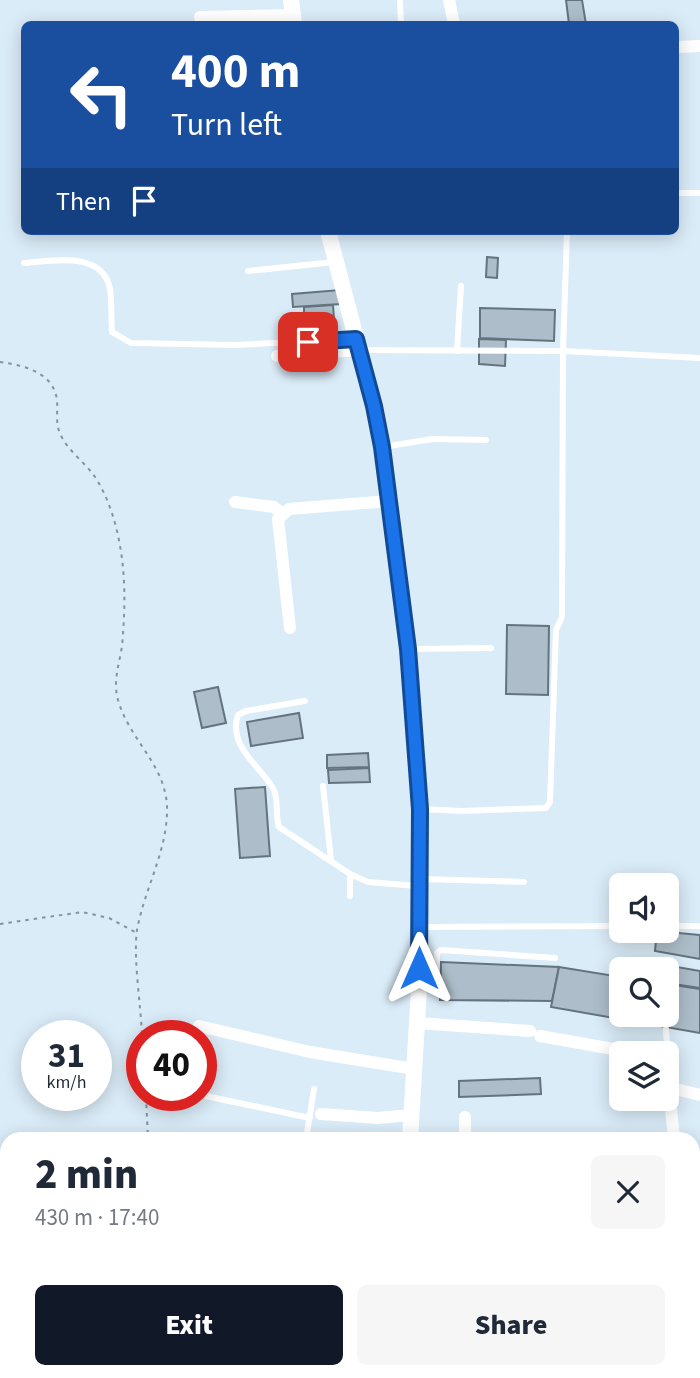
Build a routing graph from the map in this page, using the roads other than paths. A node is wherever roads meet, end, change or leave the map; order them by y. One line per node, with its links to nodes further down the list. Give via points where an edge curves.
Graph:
1 (400, 0): 5 (lane)
2 (450, 0): 6 (street)
3 (293, 13): 4 (street)
4 (200, 17)
5 (401, 21)
6 (454, 21)
7 (700, 46): 8 (street)
8 (679, 47)
9 (679, 193): 10 (lane)
10 (700, 193)
11 (329, 235): 13 (street)
12 (567, 235): 19 (lane)
13 (334, 261): 15 (lane); 17 (street)
14 (24, 263): 17 (lane, via 82,260 95,269 110,287 112,332 131,343)
15 (248, 271)
16 (461, 286): 18 (lane)
17 (358, 345): 18 (lane); 20 (street); 23 (street)
18 (457, 351): 19 (lane)
19 (563, 351): 21 (lane); 32 (lane, via 562,617 556,630 550,802 546,808)
20 (277, 356)
21 (700, 358)
22 (486, 440): 23 (lane, via 432,439)
23 (382, 447): 24 (street)
24 (390, 501): 26 (street); 29 (street)
25 (234, 502): 26 (street, via 274,507)
26 (281, 513): 27 (street)
27 (290, 628)
28 (491, 648): 29 (lane)
29 (408, 649): 32 (street)
30 (305, 701): 33 (lane, via 238,715 237,739 274,790 279,827)
31 (323, 786): 33 (lane)
32 (420, 809): 36 (street)
33 (331, 860): 34 (lane)
34 (350, 874): 36 (lane, via 368,883); 37 (lane)
35 (524, 882): 36 (lane)
36 (418, 883): 41 (street)
37 (351, 896)
38 (609, 926): 41 (lane)
39 (679, 926): 40 (lane)
40 (700, 926)
41 (419, 927): 43 (street)
42 (555, 958): 43 (lane, via 441,950 437,953 436,988)
43 (419, 989): 44 (street)
44 (417, 1023): 48 (street, via 535,1033); 49 (street)
45 (666, 1029): 47 (lane)
46 (217, 1030): 49 (street)
47 (666, 1041)
48 (609, 1049)
49 (414, 1069): 55 (street)
50 (314, 1089): 56 (lane)
51 (679, 1090): 52 (street)
52 (700, 1095)
53 (217, 1098): 56 (lane)
54 (671, 1111): 61 (street)
55 (411, 1115): 56 (street); 59 (street)
56 (315, 1116): 58 (lane)
57 (465, 1117): 60 (street)
58 (309, 1132)
59 (410, 1132)
60 (465, 1132)
61 (673, 1132)

